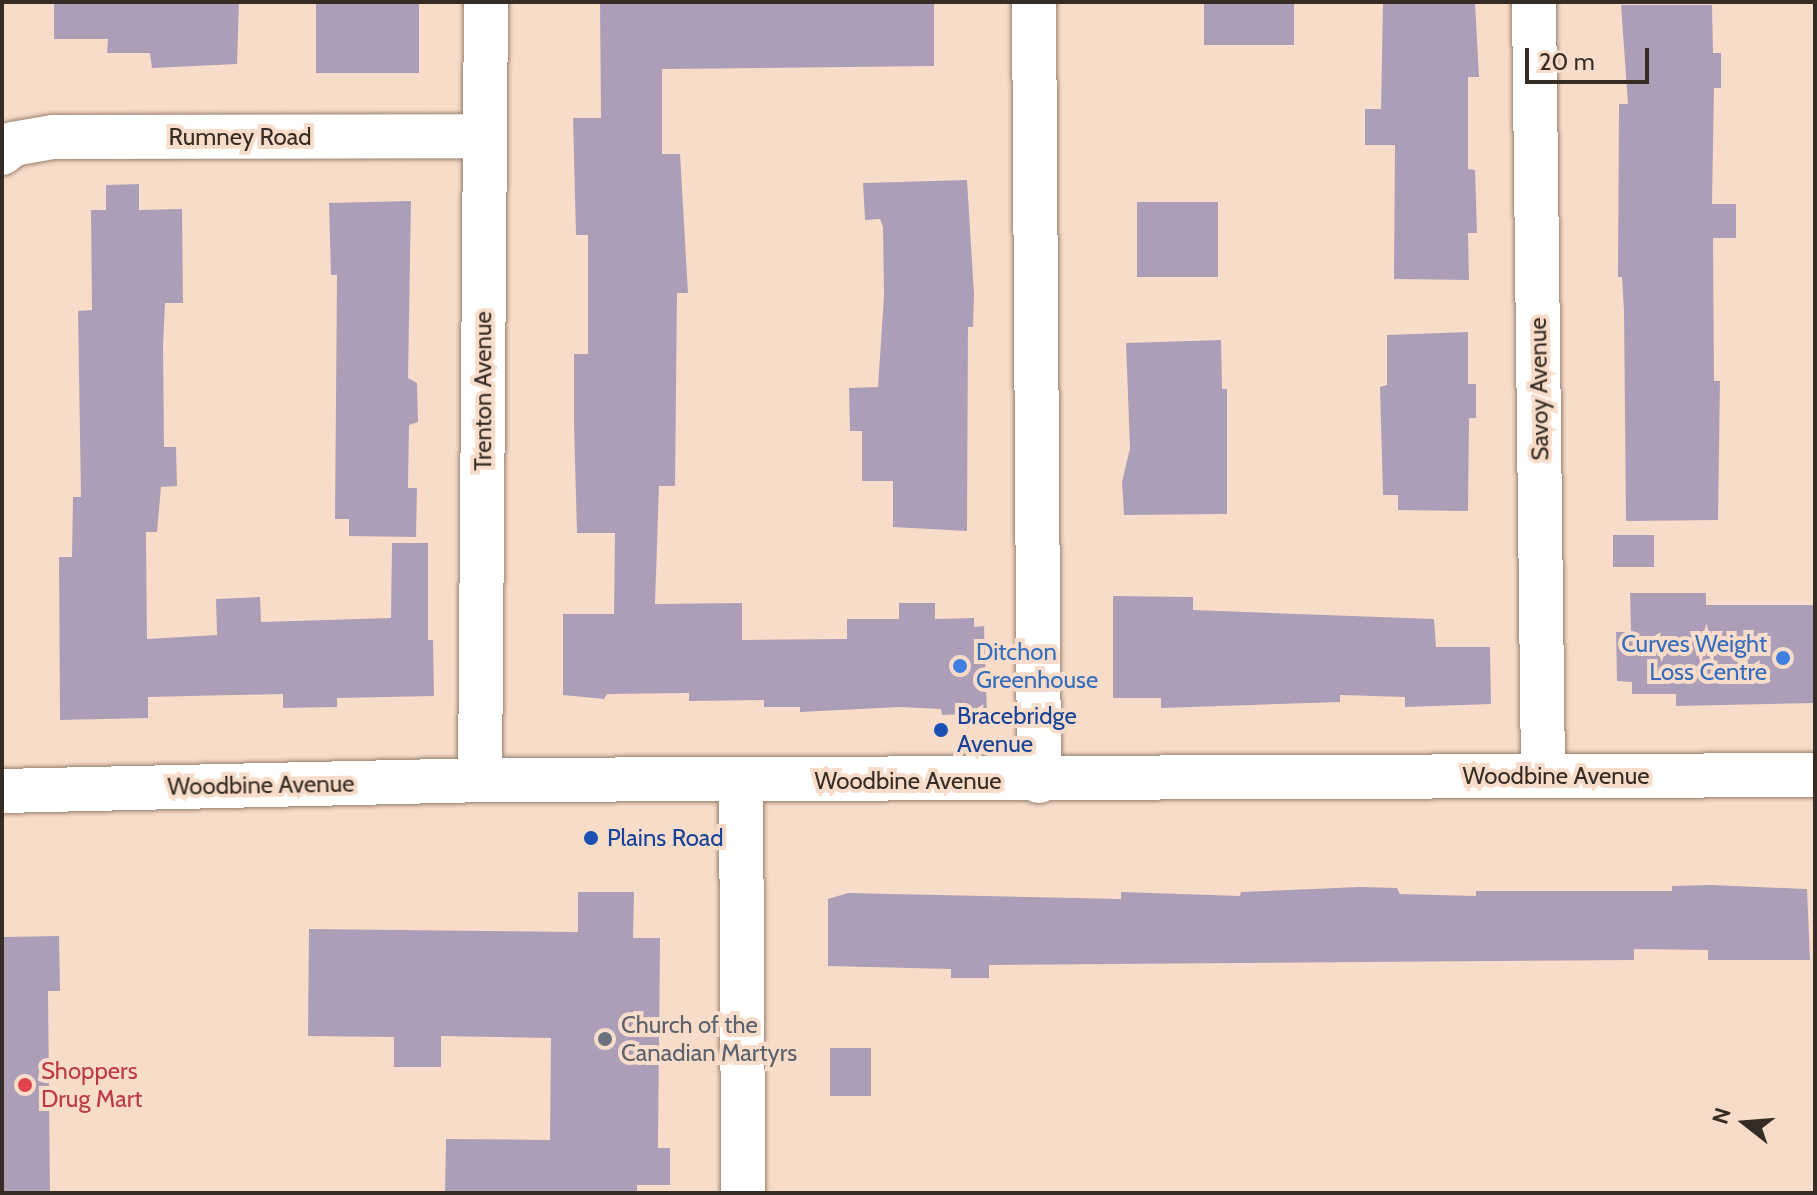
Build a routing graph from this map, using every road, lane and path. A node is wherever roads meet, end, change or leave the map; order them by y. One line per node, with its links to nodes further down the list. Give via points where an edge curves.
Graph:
1 (486, 2): 4 (street, Trenton Avenue)
2 (1034, 2): 10 (street)
3 (1534, 2): 6 (street, Savoy Avenue)
4 (483, 136): 5 (street, Rumney Road, via 53,137 13,144); 8 (street, Trenton Avenue)
5 (2, 153)
6 (1543, 775): 7 (street, Woodbine Avenue); 10 (street, Woodbine Avenue)
7 (1815, 775)
8 (480, 780): 9 (street, Woodbine Avenue); 11 (street, Woodbine Avenue)
9 (741, 781): 10 (street, Woodbine Avenue); 12 (street)
10 (1039, 781)
11 (2, 791)
12 (743, 1193)

